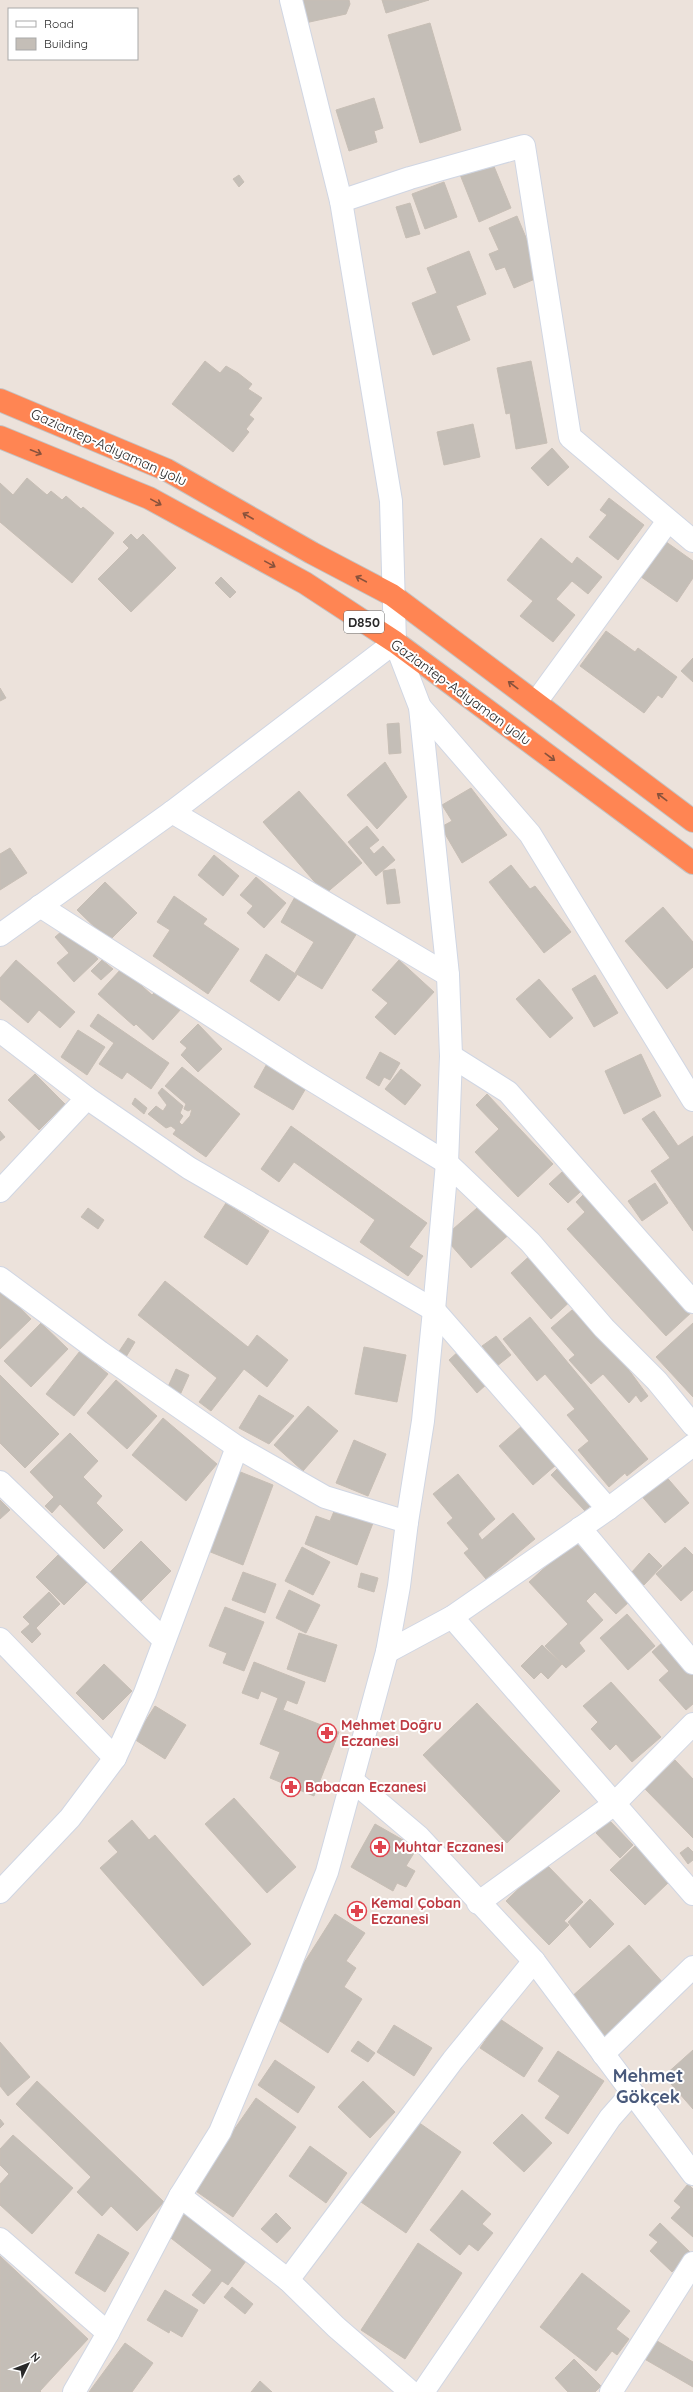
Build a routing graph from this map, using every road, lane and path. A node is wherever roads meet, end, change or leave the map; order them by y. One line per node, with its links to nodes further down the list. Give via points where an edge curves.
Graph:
1 (291, 0): 2 (street)
2 (341, 201): 5 (street, via 410,178 524,146 570,437); 7 (street, via 391,501)
3 (0, 400): 7 (highway, Gaziantep-Adıyaman yolu / D850, one-way to 3, via 312,553 167,470)
4 (0, 438): 8 (highway, Gaziantep-Adıyaman yolu / D850, one-way to 8, via 150,498 305,583)
5 (668, 521): 6 (street); 9 (street)
6 (693, 541)
7 (392, 595): 8 (street); 9 (highway, Gaziantep-Adıyaman yolu / D850, one-way to 7)
8 (395, 642): 10 (street); 11 (street); 13 (highway, Gaziantep-Adıyaman yolu / D850, one-way to 13)
9 (536, 702): 12 (highway, Gaziantep-Adıyaman yolu / D850, one-way to 9)
10 (420, 707): 16 (street); 20 (street, via 530,834)
11 (172, 812): 14 (street); 16 (street)
12 (693, 821)
13 (693, 864)
14 (40, 906): 15 (street); 21 (street, via 302,1074)
15 (0, 935)
16 (448, 975): 18 (street)
17 (0, 1031): 19 (street)
18 (451, 1056): 21 (street); 24 (street, via 508,1092)
19 (87, 1098): 22 (street); 25 (street, via 189,1168)
20 (693, 1100)
21 (447, 1163): 25 (street); 26 (street, via 530,1242)
22 (0, 1191)
23 (0, 1278): 28 (street, via 100,1352)
24 (693, 1302)
25 (434, 1310): 30 (street); 31 (street, via 423,1421)
26 (693, 1425)
27 (693, 1444): 30 (street)
28 (237, 1447): 31 (street, via 325,1496); 35 (street)
29 (0, 1482): 35 (street)
30 (608, 1509): 32 (street)
31 (407, 1522): 36 (street)
32 (580, 1528): 33 (street); 37 (street)
33 (452, 1617): 36 (street); 41 (street)
34 (0, 1639): 39 (street)
35 (163, 1639): 39 (street, via 145,1693)
36 (387, 1652): 40 (street)
37 (693, 1663)
38 (693, 1724): 41 (street)
39 (115, 1758): 42 (street, via 70,1818)
40 (353, 1781): 44 (street, via 419,1837); 50 (street, via 327,1872 288,1970 220,2132)
41 (613, 1805): 43 (street); 44 (street)
42 (0, 1892)
43 (693, 1894)
44 (478, 1903): 45 (street)
45 (534, 1961): 47 (street); 53 (street, via 453,2060)
46 (693, 1967): 47 (street)
47 (603, 2054): 48 (street)
48 (632, 2093): 49 (street); 57 (street, via 610,2118)
49 (693, 2174)
50 (180, 2196): 53 (street); 54 (street)
51 (0, 2239): 54 (street)
52 (693, 2263): 58 (street)
53 (288, 2280): 56 (street, via 336,2327)
54 (108, 2333): 55 (street)
55 (74, 2392)
56 (411, 2392)
57 (423, 2392)
58 (612, 2392)

